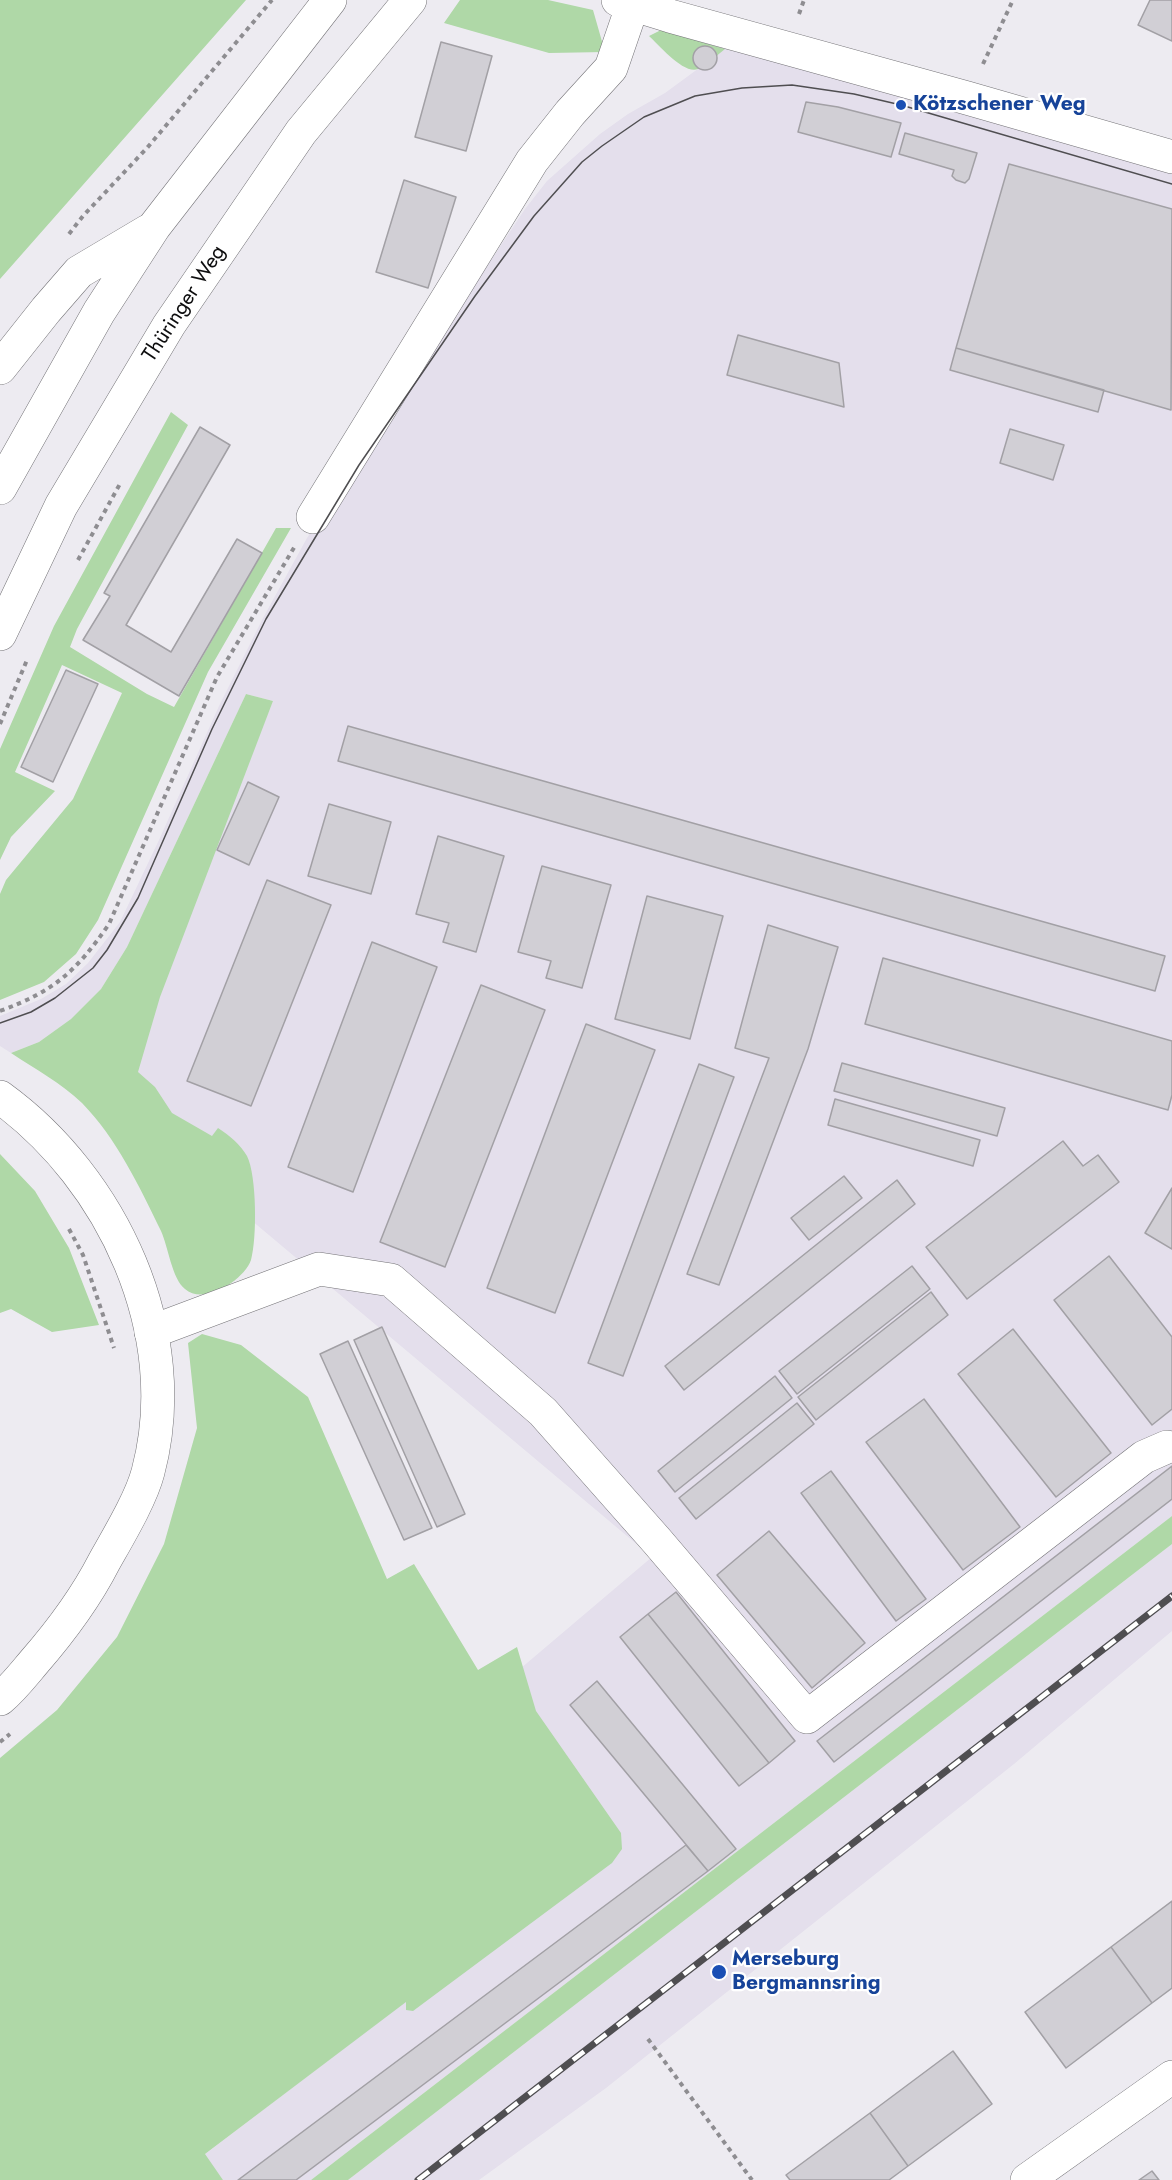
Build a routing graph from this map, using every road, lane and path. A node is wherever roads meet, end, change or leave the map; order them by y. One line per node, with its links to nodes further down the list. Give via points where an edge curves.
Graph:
1 (272, 0): 9 (path)
2 (330, 0): 8 (main road)
3 (410, 0): 15 (main road, Thüringer Weg, via 302,132 169,325 61,506)
4 (1013, 0): 6 (path)
5 (625, 2): 6 (main road); 13 (main road, via 611,68 532,161)
6 (967, 98): 7 (main road)
7 (1172, 157)
8 (154, 227): 10 (main road, via 79,272); 12 (main road, via 99,312)
9 (63, 243)
10 (0, 368)
11 (122, 480): 14 (path)
12 (0, 488)
13 (313, 517): 18 (path, via 217,677 109,924 88,955 62,980 38,996)
14 (73, 570)
15 (0, 634)
16 (31, 651): 17 (path)
17 (0, 724)
18 (0, 1011)
19 (0, 1097): 21 (main road, via 57,1146 96,1196 139,1284)
20 (66, 1225): 22 (path, via 83,1255)
21 (151, 1332): 23 (main road, via 319,1269 391,1280 543,1412 807,1717 1144,1457); 24 (main road, via 159,1395 148,1474 92,1585 60,1632)
22 (115, 1352)
23 (1167, 1447)
24 (0, 1699)
25 (648, 2039): 27 (path)
26 (1172, 2077): 28 (main road)
27 (752, 2180)
28 (1028, 2180)

